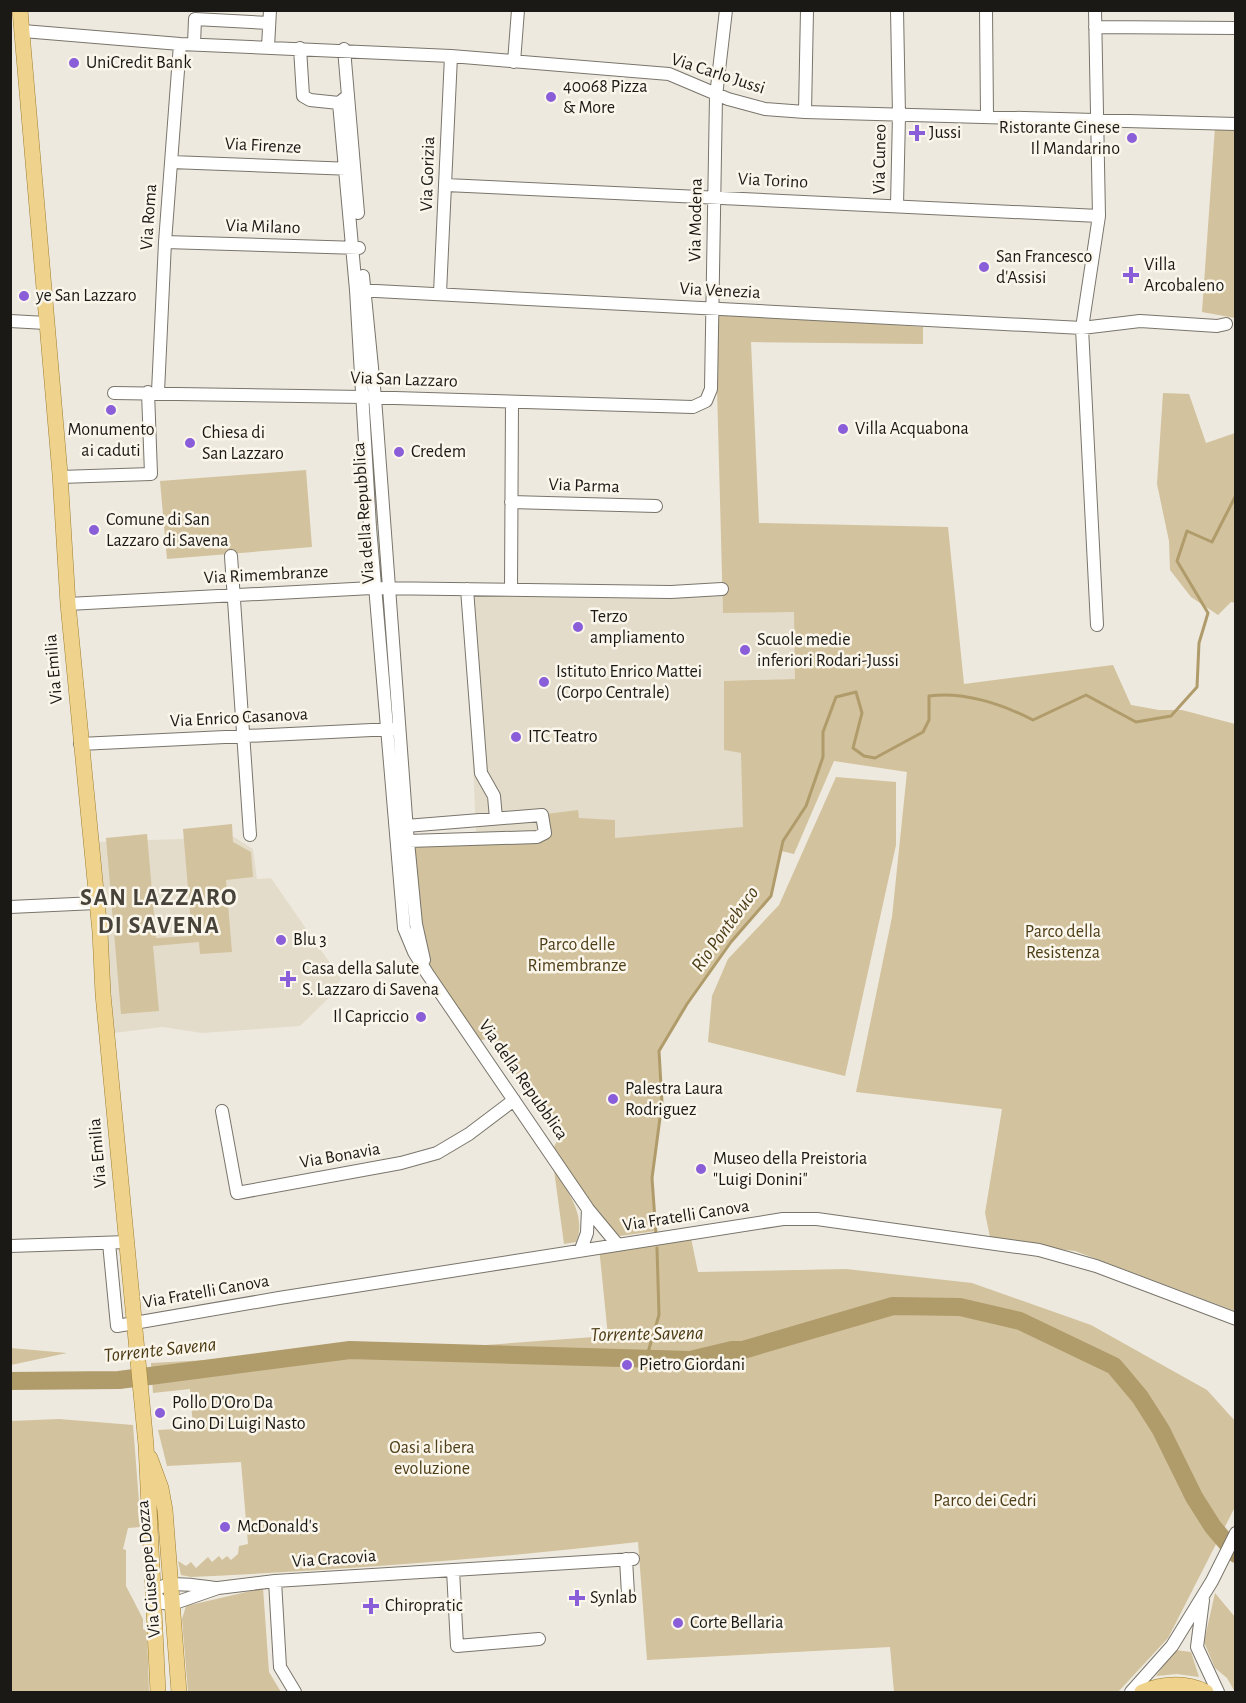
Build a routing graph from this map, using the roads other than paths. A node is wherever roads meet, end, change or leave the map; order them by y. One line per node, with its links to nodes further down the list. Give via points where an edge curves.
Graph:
1 (20, 10): 11 (main road, Via Emilia)
2 (518, 10): 18 (street)
3 (726, 10): 19 (street, Via Modena)
4 (807, 10): 21 (street)
5 (897, 10): 22 (street, Via Cuneo)
6 (986, 10): 23 (street)
7 (1095, 10): 9 (street)
8 (270, 16): 13 (street, via 195,20); 14 (street)
9 (1095, 27): 10 (street); 24 (street)
10 (1236, 28)
11 (22, 31): 12 (street, Via Carlo Jussi); 38 (main road, Via Emilia)
12 (180, 44): 13 (street, Via Carlo Jussi); 26 (street, Via Roma)
13 (194, 44): 14 (street, Via Carlo Jussi)
14 (268, 47): 15 (street, Via Carlo Jussi)
15 (300, 48): 16 (street, Via Carlo Jussi); 20 (street, via 303,96 310,100)
16 (344, 49): 17 (street, Via Carlo Jussi); 20 (street, Via della Repubblica)
17 (451, 56): 18 (street, Via Carlo Jussi); 28 (street, Via Gorizia)
18 (514, 62): 19 (street, Via Carlo Jussi, via 669,74)
19 (716, 96): 21 (street, Via Carlo Jussi, via 765,109); 29 (street, Via Modena)
20 (343, 99): 27 (street, Via della Repubblica)
21 (805, 112): 22 (street, Via Carlo Jussi)
22 (899, 115): 23 (street, Via Carlo Jussi); 30 (street, Via Cuneo)
23 (987, 116): 24 (street, Via Carlo Jussi)
24 (1099, 122): 25 (street, Via Carlo Jussi); 31 (street)
25 (1234, 125)
26 (171, 162): 27 (street, Via Firenze); 32 (street, Via Roma)
27 (350, 169): 33 (street, Via della Repubblica)
28 (446, 184): 29 (street, Via Torino); 35 (street, Via Gorizia)
29 (714, 197): 30 (street, Via Torino); 36 (street, Via Modena)
30 (897, 205): 31 (street, Via Torino)
31 (1099, 216): 40 (street)
32 (165, 242): 33 (street, Via Milano); 41 (street, Via Roma)
33 (356, 248): 34 (street, Via della Repubblica)
34 (360, 290): 35 (street, Via Venezia); 43 (street, Via della Repubblica); 44 (street, Via della Repubblica)
35 (440, 293): 36 (street, Via Venezia)
36 (713, 308): 40 (street, Via Venezia); 46 (street, Via Modena, via 711,390 706,401)
37 (10, 321): 38 (street)
38 (46, 323): 47 (main road, Via Emilia)
39 (1226, 324): 40 (street, Via Venezia, via 1140,321)
40 (1082, 328): 57 (street)
41 (153, 392): 42 (street, Via San Lazzaro); 43 (street, Via San Lazzaro); 47 (street, Via Roma, via 152,474)
42 (114, 393)
43 (362, 397): 44 (street, Via San Lazzaro); 51 (street, Via della Repubblica)
44 (375, 398): 45 (street, Via San Lazzaro); 51 (street, Via della Repubblica)
45 (512, 402): 46 (street, Via San Lazzaro); 48 (street)
46 (693, 407)
47 (60, 477): 56 (main road, Via Emilia)
48 (511, 502): 49 (street, Via Parma); 54 (street)
49 (656, 506)
50 (231, 556): 55 (street)
51 (381, 588): 52 (street, Via Rimembranze); 55 (street, Via Rimembranze); 58 (street, Via della Repubblica); 59 (street, Via della Repubblica)
52 (467, 589): 54 (street, Via Rimembranze); 62 (street, via 481,772 494,796)
53 (722, 589): 54 (street, Via Rimembranze)
54 (511, 590)
55 (233, 595): 56 (street, Via Rimembranze); 60 (street)
56 (68, 604): 61 (main road, Via Emilia)
57 (1097, 625)
58 (387, 729): 59 (street, Via Enrico Casanova); 60 (street, Via Enrico Casanova); 63 (street, Via della Repubblica)
59 (400, 729): 63 (street, Via della Repubblica)
60 (244, 736): 61 (street, Via Enrico Casanova); 64 (street)
61 (80, 744): 65 (main road, Via Emilia)
62 (496, 818): 63 (street); 63 (street, via 542,815 545,833 537,837)
63 (404, 832): 67 (street, Via della Repubblica, via 414,952)
64 (250, 835)
65 (96, 903): 66 (street); 70 (main road, Via Emilia)
66 (10, 907)
67 (514, 1100): 68 (street, Via Bonavia, via 437,1153 237,1193); 69 (street, Via della Repubblica)
68 (222, 1111)
69 (592, 1213): 72 (street, Via della Repubblica); 74 (street, Via della Repubblica, via 600,1234); 75 (street)
70 (127, 1242): 71 (street); 77 (main road, Via Emilia)
71 (109, 1243): 73 (street); 77 (street, via 117,1326)
72 (617, 1244): 74 (street, Via Fratelli Canova); 76 (street, Via Fratelli Canova, via 783,1219 817,1219 1039,1250 1096,1266)
73 (10, 1246)
74 (599, 1247): 75 (street, Via Fratelli Canova)
75 (581, 1250): 77 (street, Via Fratelli Canova)
76 (1236, 1319)
77 (135, 1324): 78 (main road, Via Emilia)
78 (139, 1379): 79 (main road, Via Giuseppe Dozza)
79 (146, 1445): 83 (main road, Via Giuseppe Dozza, via 163,1499); 85 (main road, Via Giuseppe Dozza)
80 (1236, 1533): 87 (street)
81 (453, 1570): 82 (street, Via Cracovia); 86 (street, Via Cracovia, via 629,1559); 89 (street, via 458,1646)
82 (275, 1581): 84 (street, Via Cracovia); 92 (street, via 280,1667)
83 (171, 1584): 84 (street, Via Cracovia); 85 (street, via 159,1586); 88 (main road, Via Giuseppe Dozza)
84 (218, 1588): 88 (street, Via Cracovia)
85 (154, 1594): 88 (street, via 164,1603); 90 (main road, Via Giuseppe Dozza)
86 (628, 1594)
87 (1204, 1594): 93 (street, via 1172,1646); 96 (street, via 1197,1647)
88 (172, 1604): 91 (main road, Via Giuseppe Dozza)
89 (539, 1639)
90 (158, 1692)
91 (179, 1692)
92 (295, 1692)
93 (1131, 1692)
94 (1142, 1692): 95 (main road, via 1181,1685)
95 (1206, 1692)
96 (1218, 1692)

